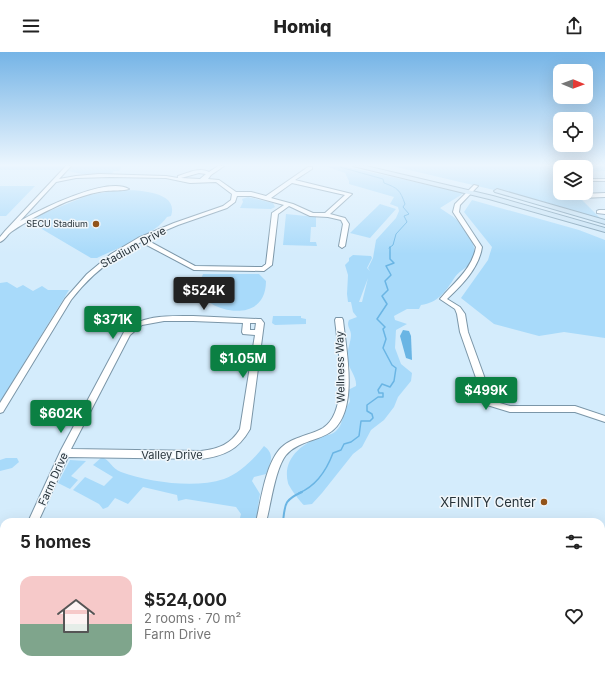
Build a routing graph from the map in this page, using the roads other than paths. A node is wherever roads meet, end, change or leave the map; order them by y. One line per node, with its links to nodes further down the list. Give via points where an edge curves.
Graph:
1 (42, 195): 14 (street)
2 (83, 195): 15 (street)
3 (235, 195): 21 (street, Stadium Drive, via 233,201 225,207 170,226)
4 (253, 195): 12 (street)
5 (271, 195): 12 (street)
6 (348, 195): 16 (street)
7 (467, 195): 27 (street, via 457,205 456,212 479,247 479,251 475,262 443,299 458,308 461,314 464,332 490,403 510,409 575,409)
8 (493, 195): 18 (main road)
9 (501, 195): 17 (main road, via 560,208)
10 (605, 195): 11 (street)
11 (593, 196)
12 (267, 198): 13 (street)
13 (288, 204): 16 (street, via 312,215); 21 (street, via 275,213 269,265 261,270 194,268)
14 (26, 212): 15 (street); 19 (street)
15 (34, 215): 19 (street)
16 (326, 215): 22 (street, via 345,220)
17 (605, 222)
18 (605, 230)
19 (7, 232): 20 (street)
20 (0, 240)
21 (142, 240): 26 (street, Stadium Drive, via 101,264 76,287)
22 (342, 246)
23 (339, 320): 30 (street, Wellness Way, via 343,388 338,418 330,428 283,452 276,465)
24 (247, 321): 25 (street, via 259,321); 25 (street, via 246,332); 28 (street, Farm Drive, via 162,320 141,323 132,328)
25 (259, 333): 28 (street, Valley Drive, via 246,426 239,439 227,448 201,455)
26 (0, 410)
27 (605, 419)
28 (64, 453): 29 (street, Farm Drive)
29 (36, 518)
30 (263, 518)

